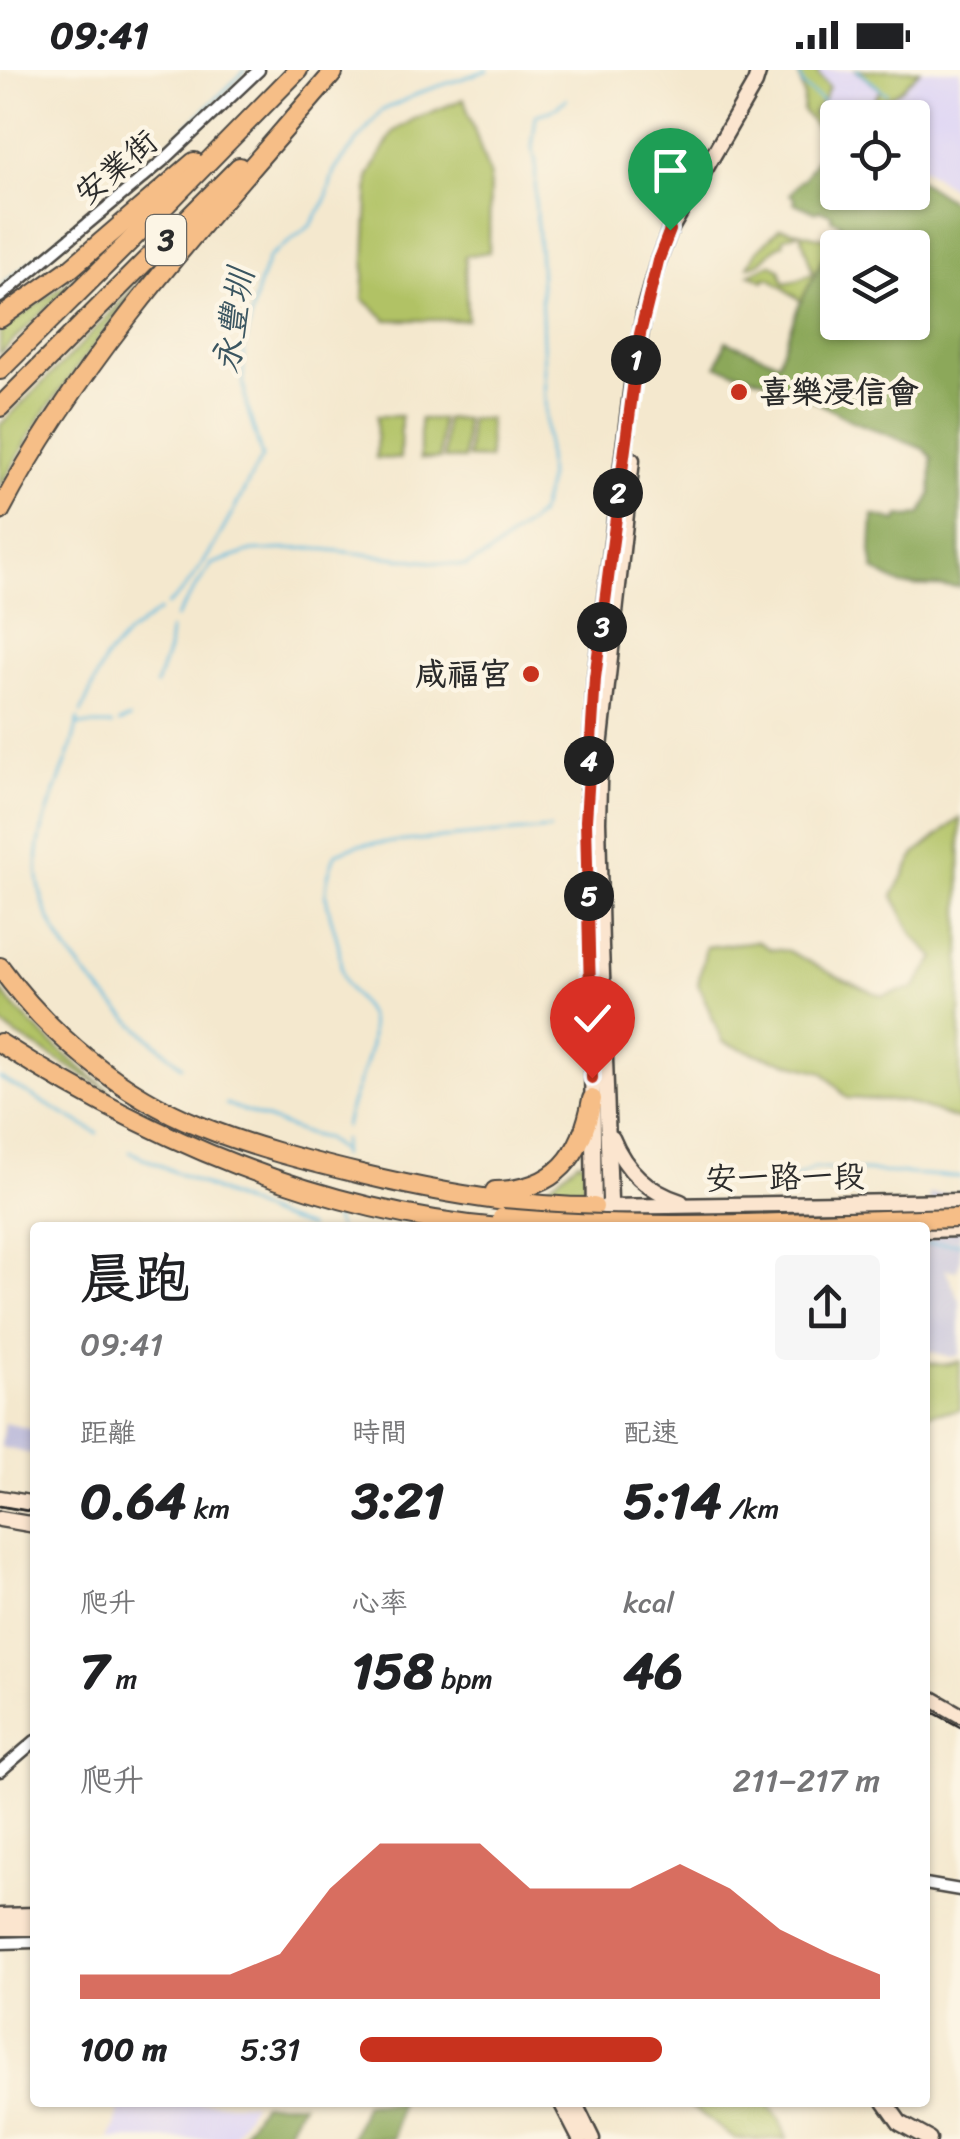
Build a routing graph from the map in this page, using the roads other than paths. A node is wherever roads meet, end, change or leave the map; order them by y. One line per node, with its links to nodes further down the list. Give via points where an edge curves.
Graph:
1 (260, 70): 7 (street, 安業街)
2 (298, 70): 6 (highway, 3)
3 (759, 70): 14 (main road, via 670,230 640,334 591,731 586,821)
4 (767, 70): 16 (main road, via 678,233 647,336 600,748)
5 (334, 71): 10 (highway, 3); 11 (highway, via 109,342)
6 (278, 90): 8 (highway, via 71,268); 9 (highway, 3)
7 (0, 297)
8 (0, 318)
9 (0, 370)
10 (0, 407)
11 (0, 511)
12 (0, 967): 15 (highway, via 37,1012 96,1064)
13 (0, 1043): 17 (highway)
14 (592, 1098): 18 (highway, via 579,1144 546,1180 519,1190); 22 (main road)
15 (197, 1125): 18 (highway); 24 (highway, via 219,1141 314,1172)
16 (608, 1128): 21 (main road, via 638,1178); 22 (main road)
17 (186, 1146): 24 (highway, via 397,1202); 26 (highway, via 360,1205)
18 (434, 1190): 22 (highway)
19 (960, 1201): 20 (main road, 安一路一段)
20 (782, 1205): 21 (main road, 安一路一段); 31 (main road)
21 (695, 1206): 22 (main road, 安一路一段)
22 (602, 1207): 28 (main road); 29 (main road)
23 (960, 1209): 24 (highway)
24 (501, 1218): 27 (highway, bridge)
25 (960, 1218): 30 (highway, bridge)
26 (448, 1222)
27 (559, 1222)
28 (597, 1222)
29 (608, 1222)
30 (712, 1222)
31 (776, 1222)
32 (930, 1230): 33 (main road)
33 (960, 1230)
34 (0, 1498): 35 (main road)
35 (30, 1503)
36 (0, 1519): 37 (main road)
37 (30, 1524)
38 (930, 1688): 40 (main road)
39 (930, 1699): 41 (main road)
40 (960, 1705)
41 (960, 1715)
42 (30, 1745): 43 (street)
43 (0, 1771)
44 (930, 1885): 45 (street)
45 (960, 1890)
46 (30, 1915): 47 (main road)
47 (0, 1916)
48 (0, 1928): 49 (main road)
49 (30, 1928)
50 (30, 1942): 51 (street)
51 (0, 1944)
52 (564, 2107): 55 (main road)
53 (576, 2107): 56 (main road)
54 (888, 2107): 57 (main road)
55 (580, 2139)
56 (592, 2139)
57 (928, 2139)

